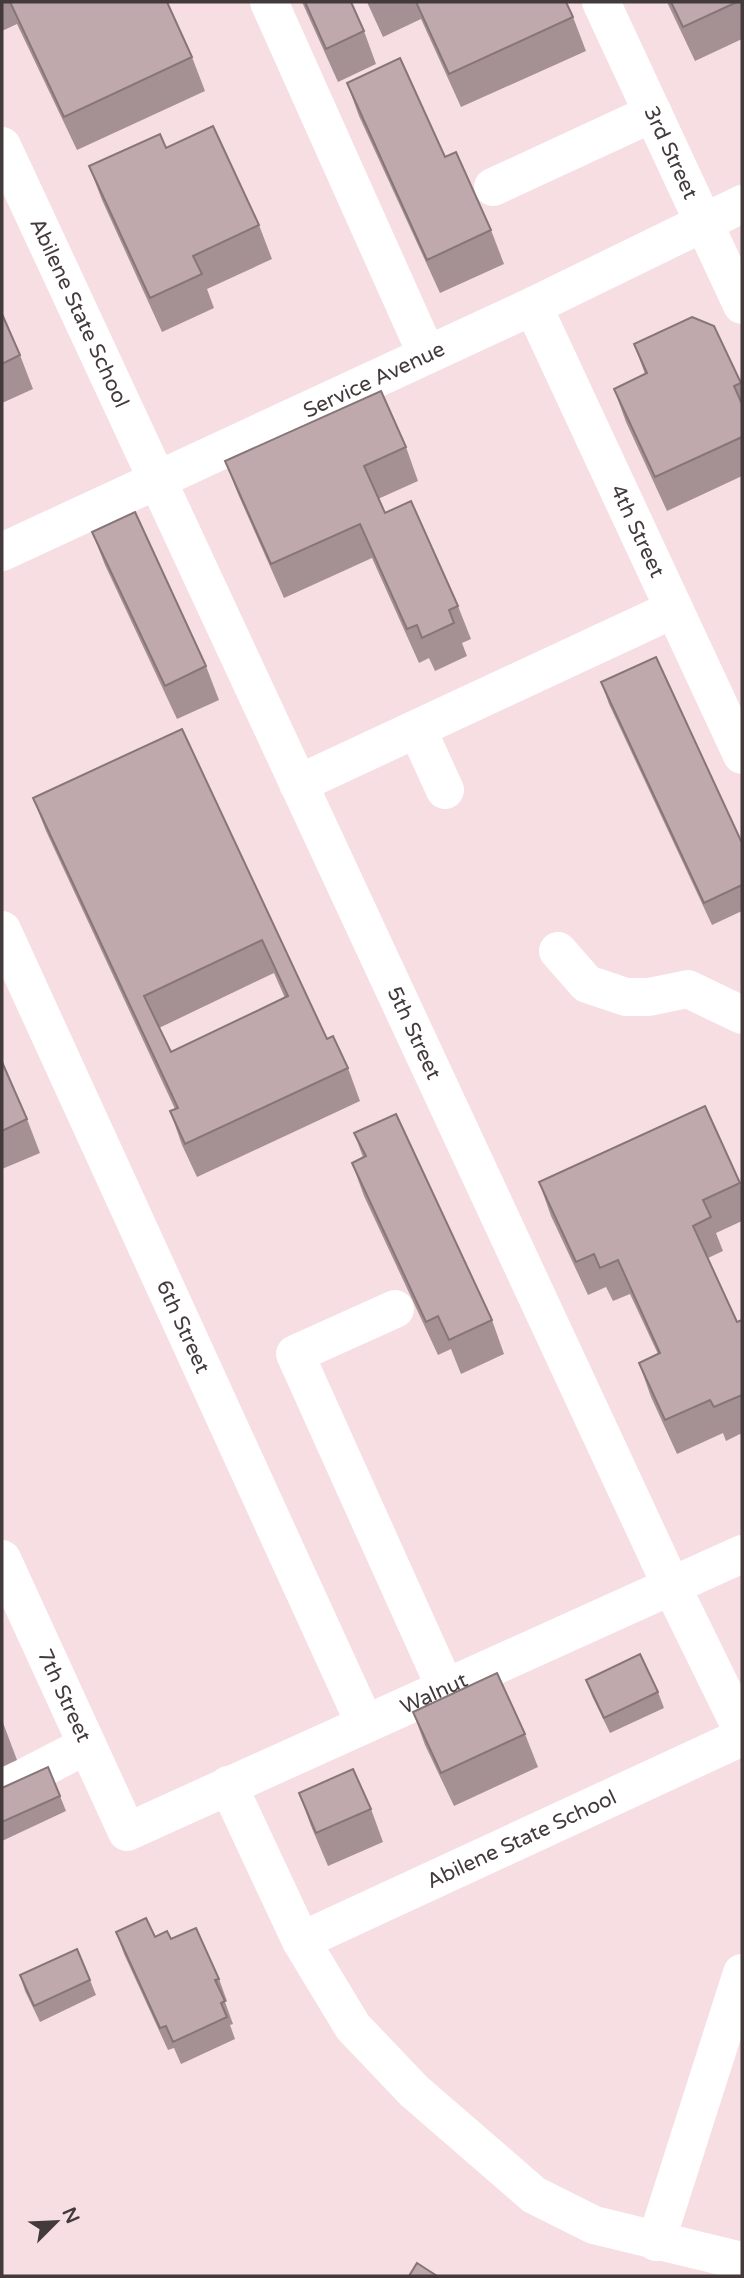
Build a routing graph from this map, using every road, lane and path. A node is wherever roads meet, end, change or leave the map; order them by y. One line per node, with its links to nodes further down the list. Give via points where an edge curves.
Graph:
1 (269, 2): 10 (street)
2 (601, 2): 3 (street, 3rd Street)
3 (653, 113): 5 (street); 7 (street, 3rd Street)
4 (2, 146): 11 (street, Abilene State School)
5 (493, 187)
6 (742, 204): 7 (street, Service Avenue)
7 (704, 222): 8 (street, 3rd Street); 9 (street, Service Avenue)
8 (742, 305)
9 (533, 306): 10 (street, Service Avenue); 13 (street, 4th Street)
10 (427, 355): 11 (street, Service Avenue)
11 (157, 480): 12 (street, Service Avenue); 16 (street, 5th Street)
12 (2, 552)
13 (674, 609): 14 (street); 15 (street, 4th Street)
14 (417, 729): 16 (street); 17 (street)
15 (742, 755)
16 (298, 783): 24 (street, 5th Street)
17 (445, 790)
18 (2, 930): 26 (street, 6th Street)
19 (558, 951): 20 (street, via 587,984 626,997 688,989)
20 (742, 1015)
21 (395, 1309): 25 (street, via 295,1354)
22 (742, 1554): 24 (street, Walnut)
23 (2, 1559): 28 (street, 7th Street)
24 (671, 1585): 25 (street, Walnut); 27 (street, Abilene State School)
25 (445, 1687): 26 (street, Walnut)
26 (365, 1724): 29 (street, Walnut)
27 (740, 1728): 32 (street, Abilene State School)
28 (87, 1745): 30 (street); 31 (street, 7th Street)
29 (228, 1785): 31 (street, Walnut); 32 (street)
30 (2, 1789)
31 (127, 1832)
32 (301, 1941): 34 (street, via 353,2027 414,2091 479,2149 534,2195 594,2225)
33 (742, 1973): 34 (street)
34 (656, 2242): 35 (street)
35 (742, 2262)

